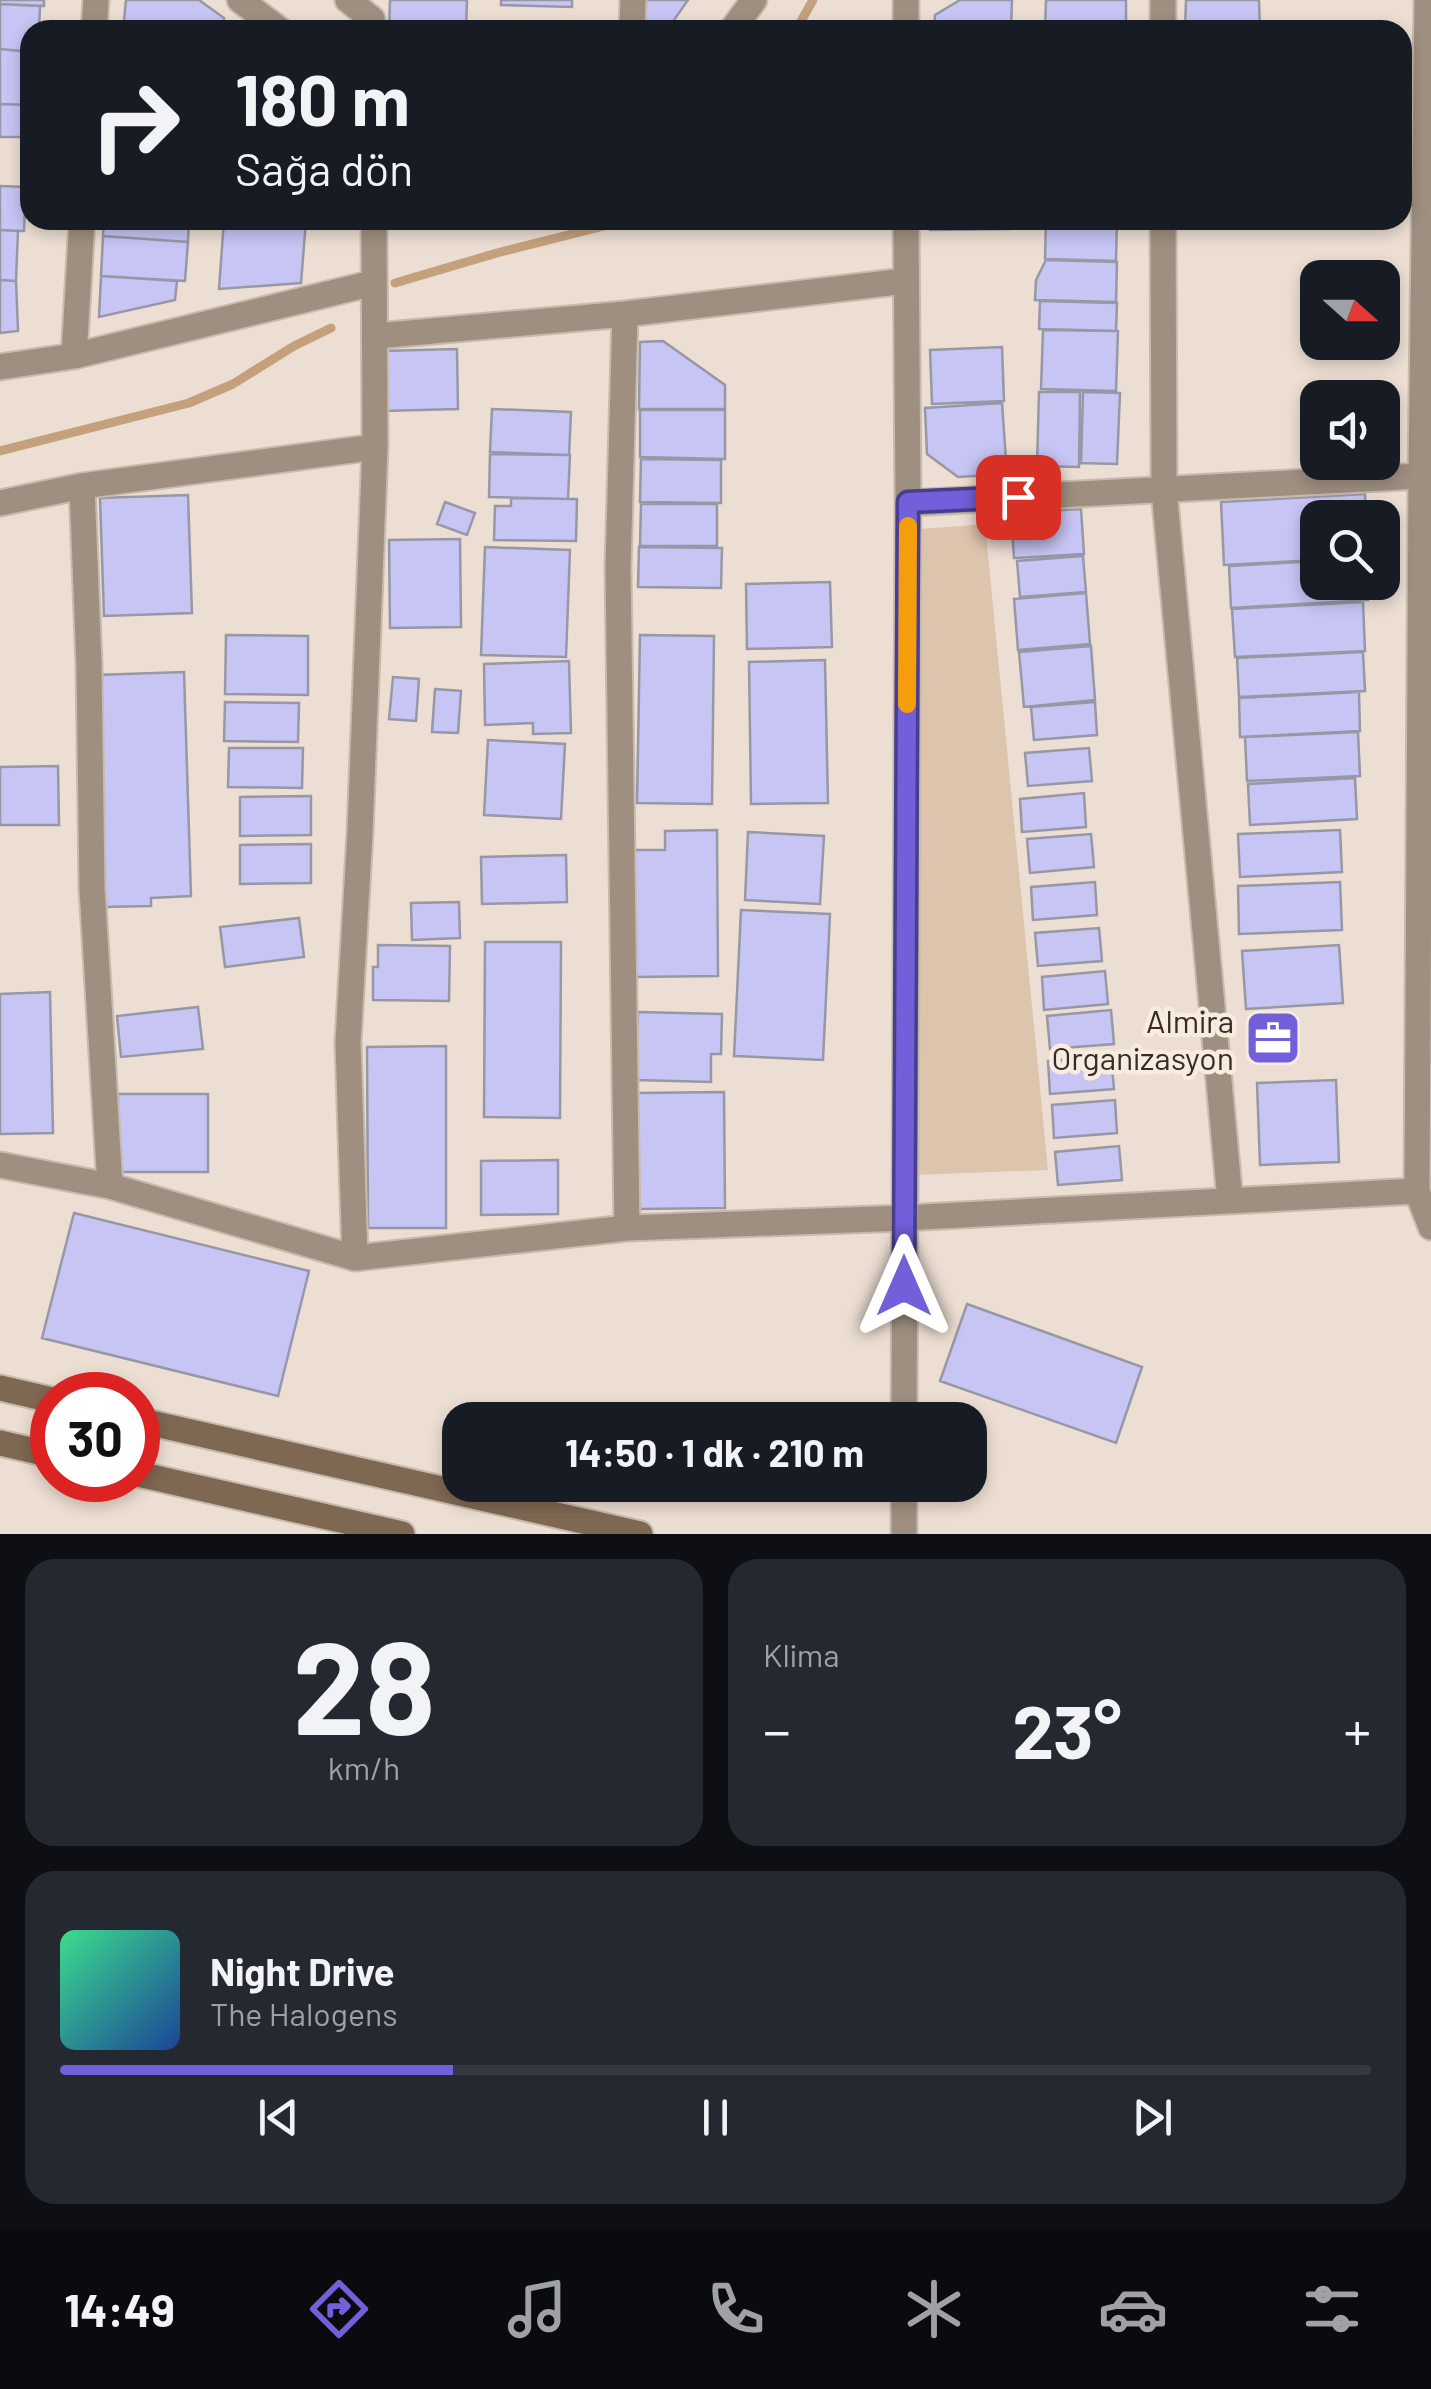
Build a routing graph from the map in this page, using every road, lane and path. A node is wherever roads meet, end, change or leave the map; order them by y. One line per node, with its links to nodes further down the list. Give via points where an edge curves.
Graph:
1 (240, 0): 5 (street)
2 (348, 0): 4 (street)
3 (1428, 0): 17 (street)
4 (372, 16)
5 (267, 20)
6 (81, 230): 14 (street)
7 (374, 230): 11 (street)
8 (906, 230): 10 (street)
9 (1163, 230): 19 (street)
10 (906, 281): 12 (street); 20 (street)
11 (374, 283): 13 (street); 14 (street)
12 (624, 314): 13 (street); 28 (street, via 618,568)
13 (376, 336): 16 (street)
14 (74, 356): 15 (street)
15 (0, 367)
16 (375, 447): 18 (street); 29 (street, via 348,1042)
17 (1422, 476): 19 (street); 24 (street)
18 (82, 486): 21 (street); 23 (street, via 92,888)
19 (1164, 490): 20 (street); 25 (street)
20 (908, 502): 26 (street)
21 (0, 503)
22 (0, 1164): 23 (street)
23 (110, 1186): 29 (street)
24 (1417, 1191): 25 (street); 27 (street)
25 (1230, 1200): 26 (street)
26 (904, 1218): 28 (street); 32 (street)
27 (1431, 1227)
28 (628, 1228): 29 (street)
29 (354, 1258)
30 (0, 1388): 31 (main road)
31 (30, 1395)
32 (904, 1402)
33 (160, 1425): 39 (main road)
34 (0, 1443): 35 (main road)
35 (30, 1450)
36 (160, 1479): 38 (main road)
37 (904, 1502): 40 (street)
38 (402, 1534)
39 (640, 1534)
40 (904, 1534)

